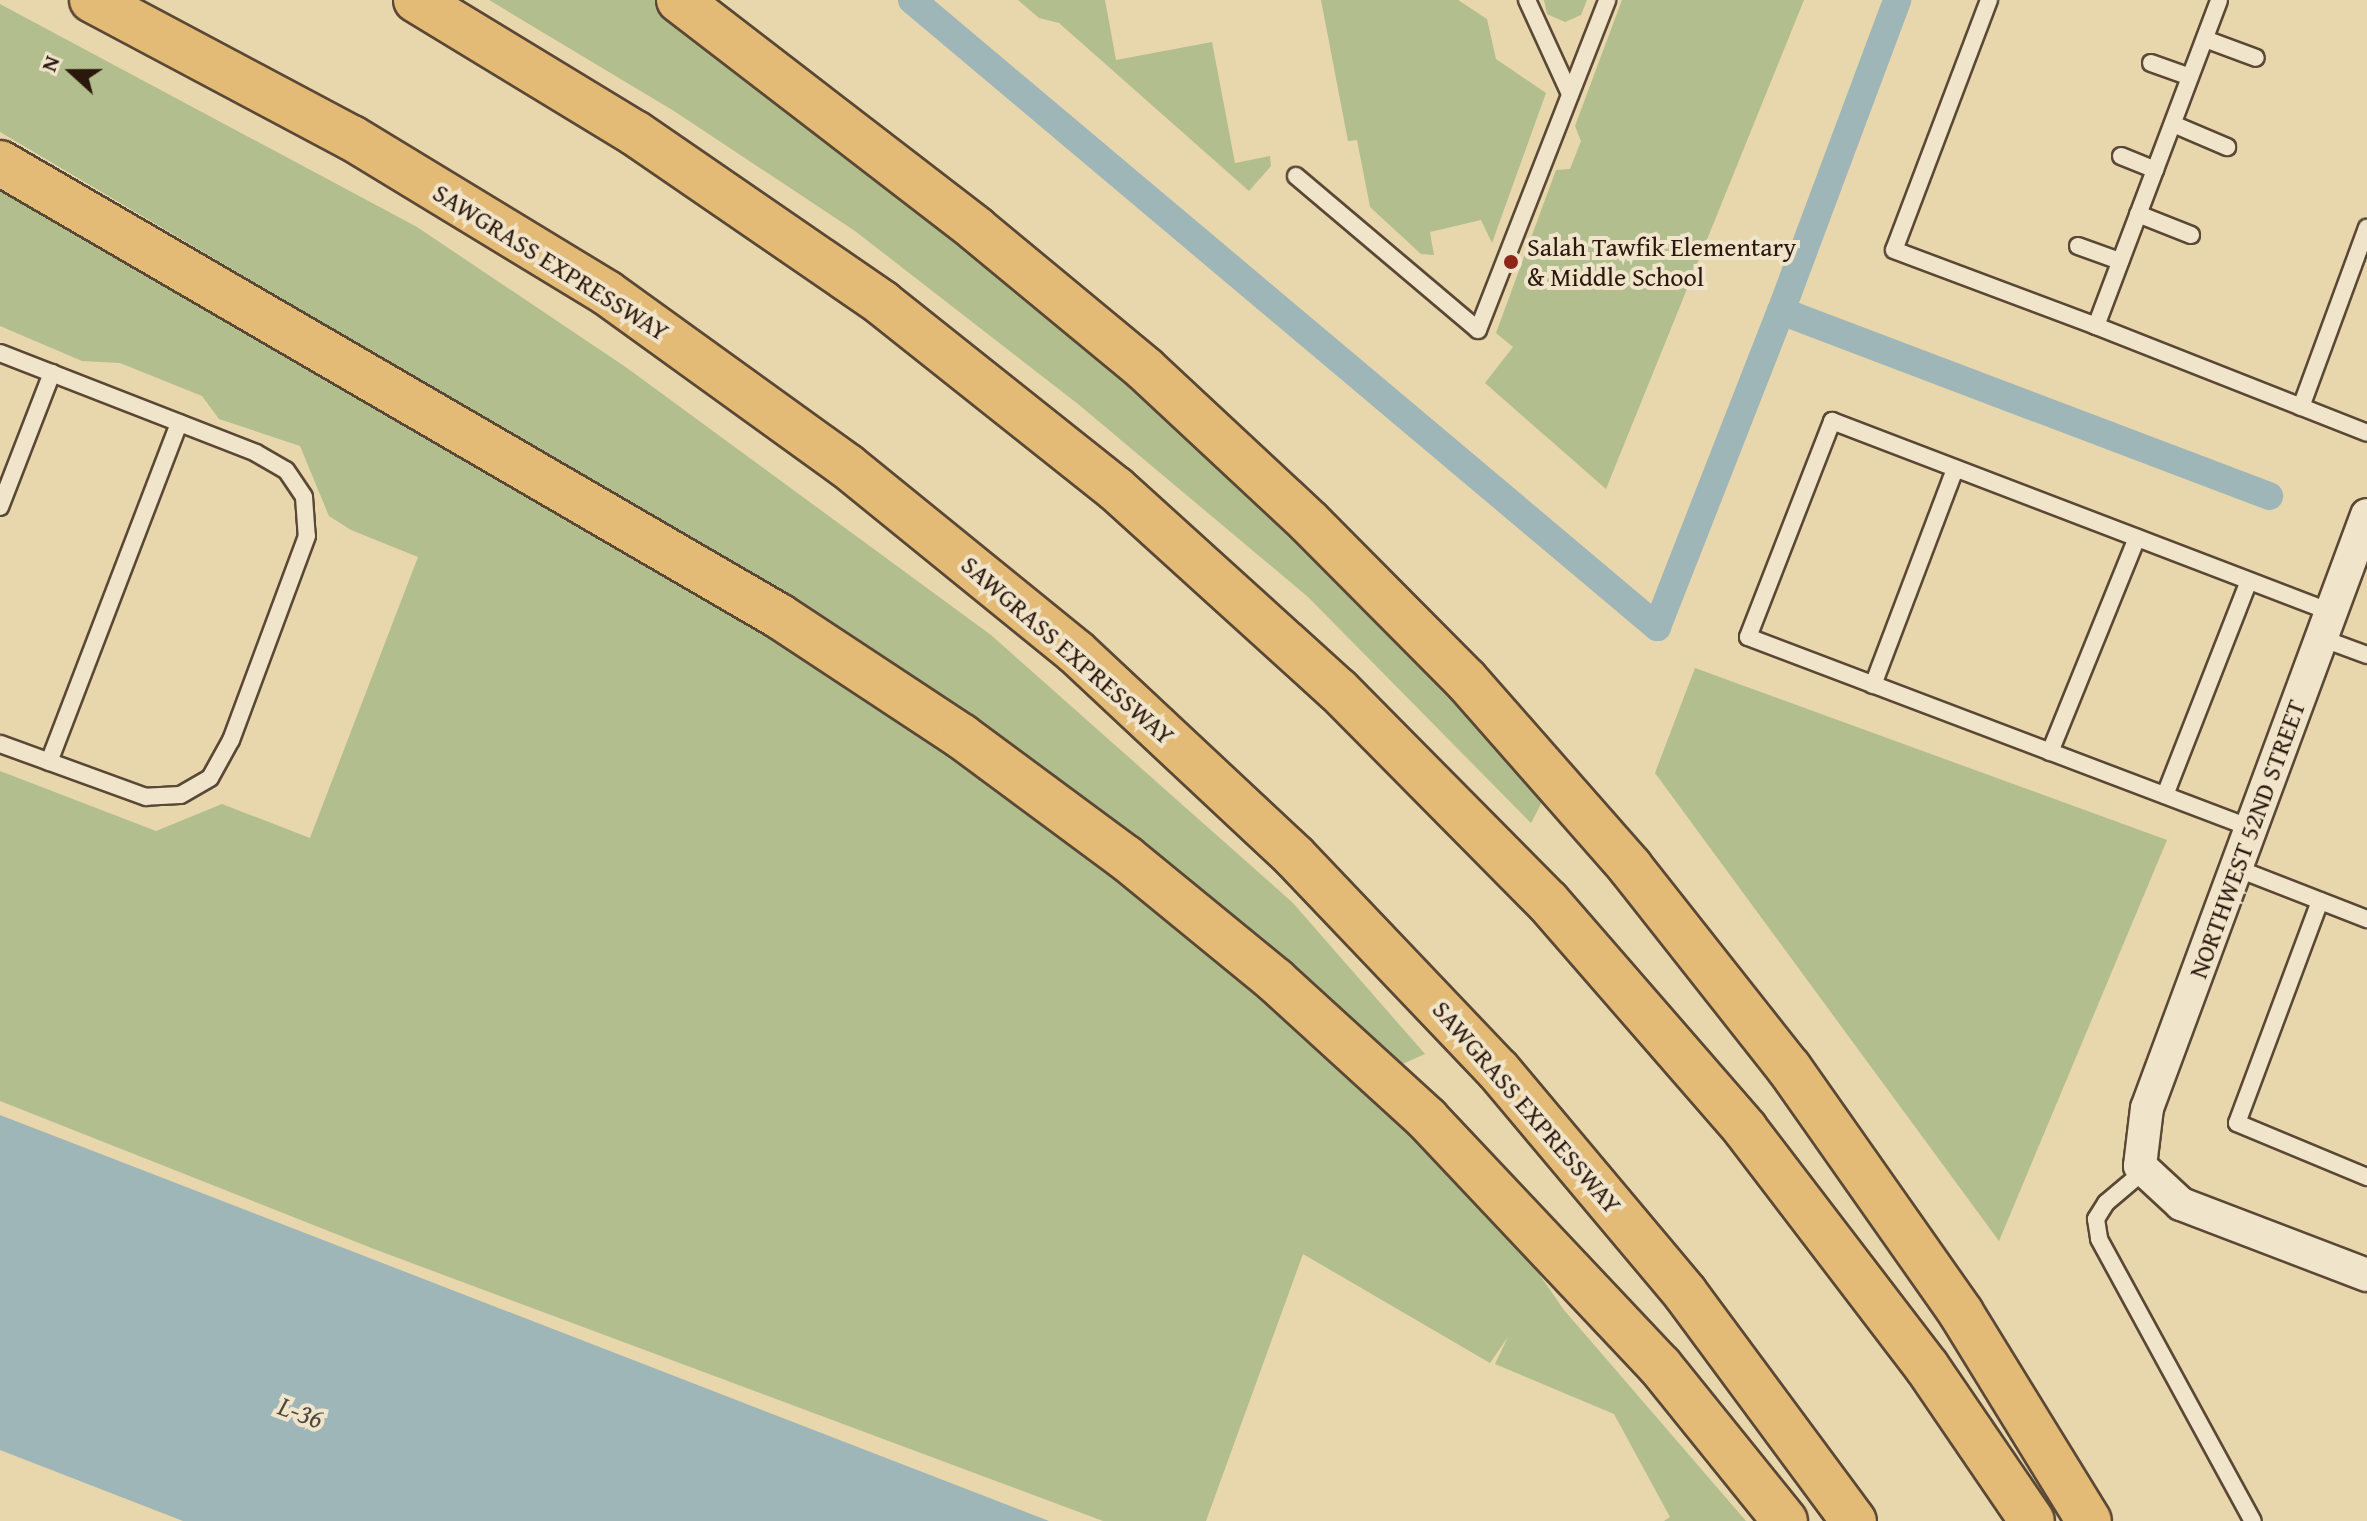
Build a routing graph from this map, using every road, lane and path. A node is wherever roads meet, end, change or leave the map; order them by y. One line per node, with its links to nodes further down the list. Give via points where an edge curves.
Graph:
1 (92, 0): 50 (highway, SAWGRASS EXPRESSWAY, via 340,131 607,293 847,466 1076,652 1294,856 1498,1070 1685,1293)
2 (416, 0): 51 (highway, via 635,133 882,303 1116,489 1338,690 1548,902 1736,1118 1918,1355)
3 (679, 0): 52 (highway, via 976,229 1145,369 1309,522 1466,680 1630,867 1789,1068 1961,1313)
4 (1527, 0): 12 (lane)
5 (1607, 0): 12 (lane)
6 (1989, 0): 24 (lane, via 1894,250)
7 (2219, 0): 8 (lane)
8 (2205, 39): 9 (lane); 11 (lane)
9 (2256, 58)
10 (2151, 63): 11 (lane)
11 (2190, 77): 13 (lane)
12 (1570, 94): 18 (lane, via 1478,330)
13 (2173, 124): 14 (lane); 17 (lane)
14 (2227, 147)
15 (2121, 156): 17 (lane)
16 (0, 163): 49 (highway, via 779,616 961,736 1126,858 1275,980 1448,1140 1660,1366)
17 (2155, 170): 19 (lane)
18 (1296, 176)
19 (2138, 214): 21 (lane); 23 (lane)
20 (2367, 228): 27 (lane)
21 (2191, 235)
22 (2078, 246): 23 (lane)
23 (2120, 261): 24 (lane)
24 (2096, 326): 27 (lane)
25 (0, 353): 26 (lane)
26 (52, 373): 28 (lane); 31 (lane)
27 (2301, 407): 29 (lane)
28 (179, 423): 40 (lane); 40 (lane, via 286,470 304,497 307,536 231,740 210,778 180,795 146,797)
29 (2367, 433)
30 (1955, 469): 33 (lane); 37 (lane); 37 (lane, via 1832,421 1748,637)
31 (0, 507)
32 (2367, 515): 35 (street, NORTHWEST 52ND STREET)
33 (2137, 538): 34 (lane); 39 (lane)
34 (2249, 581): 35 (lane); 41 (lane)
35 (2326, 625): 36 (lane); 42 (street, NORTHWEST 52ND STREET)
36 (2367, 655)
37 (1873, 685): 39 (lane)
38 (0, 744): 40 (lane)
39 (2050, 752): 41 (lane)
40 (49, 762)
41 (2165, 795): 42 (lane)
42 (2251, 828): 43 (street, NORTHWEST 52ND STREET)
43 (2236, 868): 44 (lane); 46 (street, NORTHWEST 52ND STREET, via 2147,1108)
44 (2320, 901): 45 (lane); 47 (lane, via 2237,1123)
45 (2367, 919)
46 (2142, 1168): 48 (street, via 2181,1204); 53 (lane, via 2096,1219 2099,1239)
47 (2367, 1177)
48 (2367, 1275)
49 (1785, 1521)
50 (1854, 1521)
51 (2032, 1521)
52 (2089, 1521)
53 (2253, 1521)

